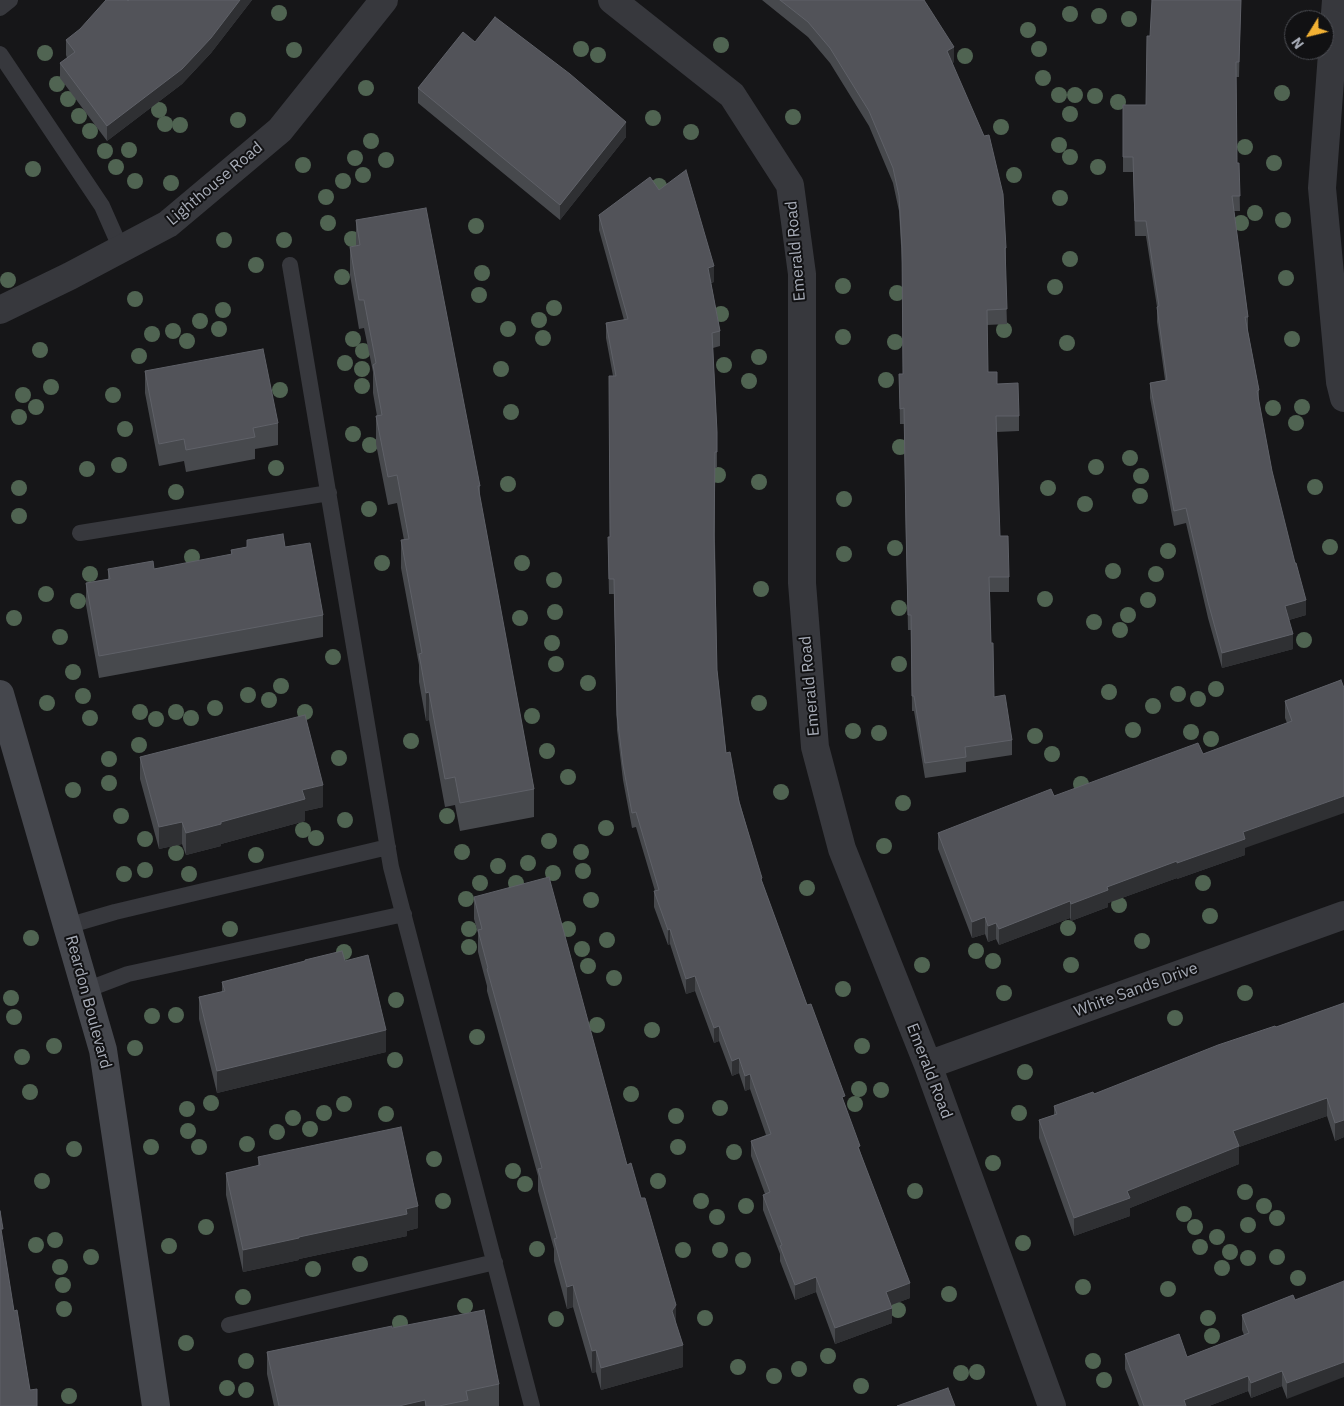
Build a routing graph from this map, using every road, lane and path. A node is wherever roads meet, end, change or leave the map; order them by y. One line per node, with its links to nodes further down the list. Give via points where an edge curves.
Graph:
1 (10, 0): 5 (lane)
2 (384, 0): 7 (street, Lighthouse Road, via 280,130 168,224)
3 (612, 0): 19 (street, Emerald Road, via 732,95 790,185 802,274 802,583 815,747 842,849)
4 (1336, 0): 10 (street, via 1322,188)
5 (0, 8)
6 (0, 54): 7 (lane, via 102,206)
7 (121, 249): 9 (street, Lighthouse Road)
8 (290, 265): 11 (lane)
9 (0, 310)
10 (1344, 398)
11 (329, 493): 12 (lane); 14 (lane)
12 (80, 533)
13 (0, 694): 17 (street, Reardon Boulevard)
14 (388, 847): 15 (lane); 17 (lane)
15 (404, 914): 18 (lane, via 128,974); 20 (lane)
16 (1344, 915): 19 (street, White Sands Drive)
17 (67, 926): 18 (street, Reardon Boulevard)
18 (86, 990): 22 (street, Reardon Boulevard, via 103,1050)
19 (928, 1065): 24 (street, Emerald Road)
20 (495, 1262): 21 (lane); 23 (lane)
21 (229, 1325)
22 (156, 1406)
23 (532, 1406)
24 (1052, 1406)

